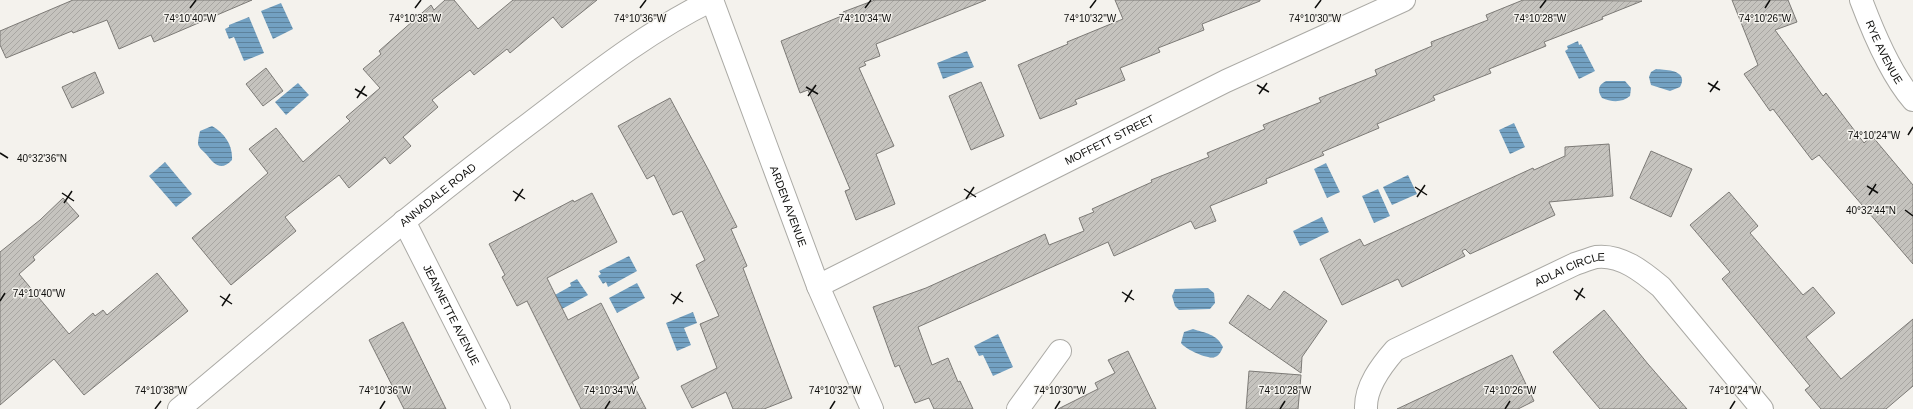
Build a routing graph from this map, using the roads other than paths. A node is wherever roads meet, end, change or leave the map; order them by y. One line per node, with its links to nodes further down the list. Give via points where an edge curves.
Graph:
1 (712, 0): 5 (street, ANNADALE ROAD, via 678,17 617,58); 6 (street, ARDEN AVENUE)
2 (1404, 0): 6 (street, MOFFETT STREET, via 1226,81)
3 (1861, 0): 4 (street, RYE AVENUE, via 1870,24 1903,88)
4 (1913, 100)
5 (404, 221): 8 (street, ANNADALE ROAD); 9 (street, JEANNETTE AVENUE)
6 (818, 286): 10 (street, ARDEN AVENUE)
7 (1060, 351): 11 (street)
8 (179, 409)
9 (499, 409)
10 (872, 409)
11 (1018, 409)
12 (1366, 409): 13 (street, ADLAI CIRCLE, via 1375,377 1395,350 1574,264 1596,257 1619,259 1642,271 1661,287)
13 (1762, 409)

